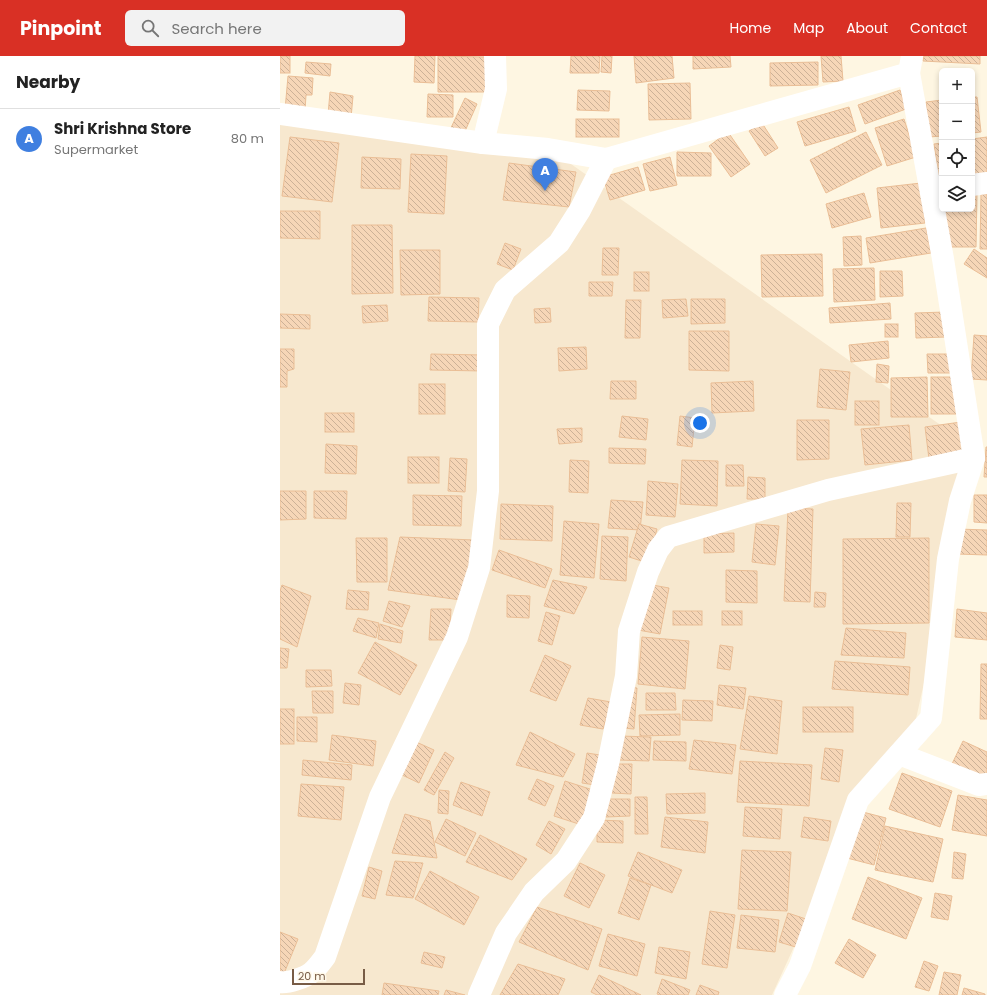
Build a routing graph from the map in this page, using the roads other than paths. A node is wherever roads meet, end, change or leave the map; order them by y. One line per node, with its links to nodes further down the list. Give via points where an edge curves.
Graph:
1 (495, 56): 4 (street, via 496,88)
2 (911, 65): 5 (street); 8 (street)
3 (280, 114): 4 (street)
4 (483, 143): 5 (street, via 548,149)
5 (606, 159): 12 (street, via 580,210 559,243 505,290 488,324 488,491 478,568 457,637 380,797 325,957 311,973 294,981)
6 (975, 184): 7 (street)
7 (987, 184)
8 (936, 187): 9 (street, via 943,259)
9 (974, 458): 10 (street, via 960,501 948,559 931,718); 13 (street, via 828,490 668,537 658,550 648,572 630,631 626,676 594,818 566,861 534,892 506,933)
10 (899, 754): 11 (street, via 979,785); 14 (street, via 858,800 800,966)
11 (987, 784)
12 (280, 982)
13 (478, 995)
14 (785, 995)

